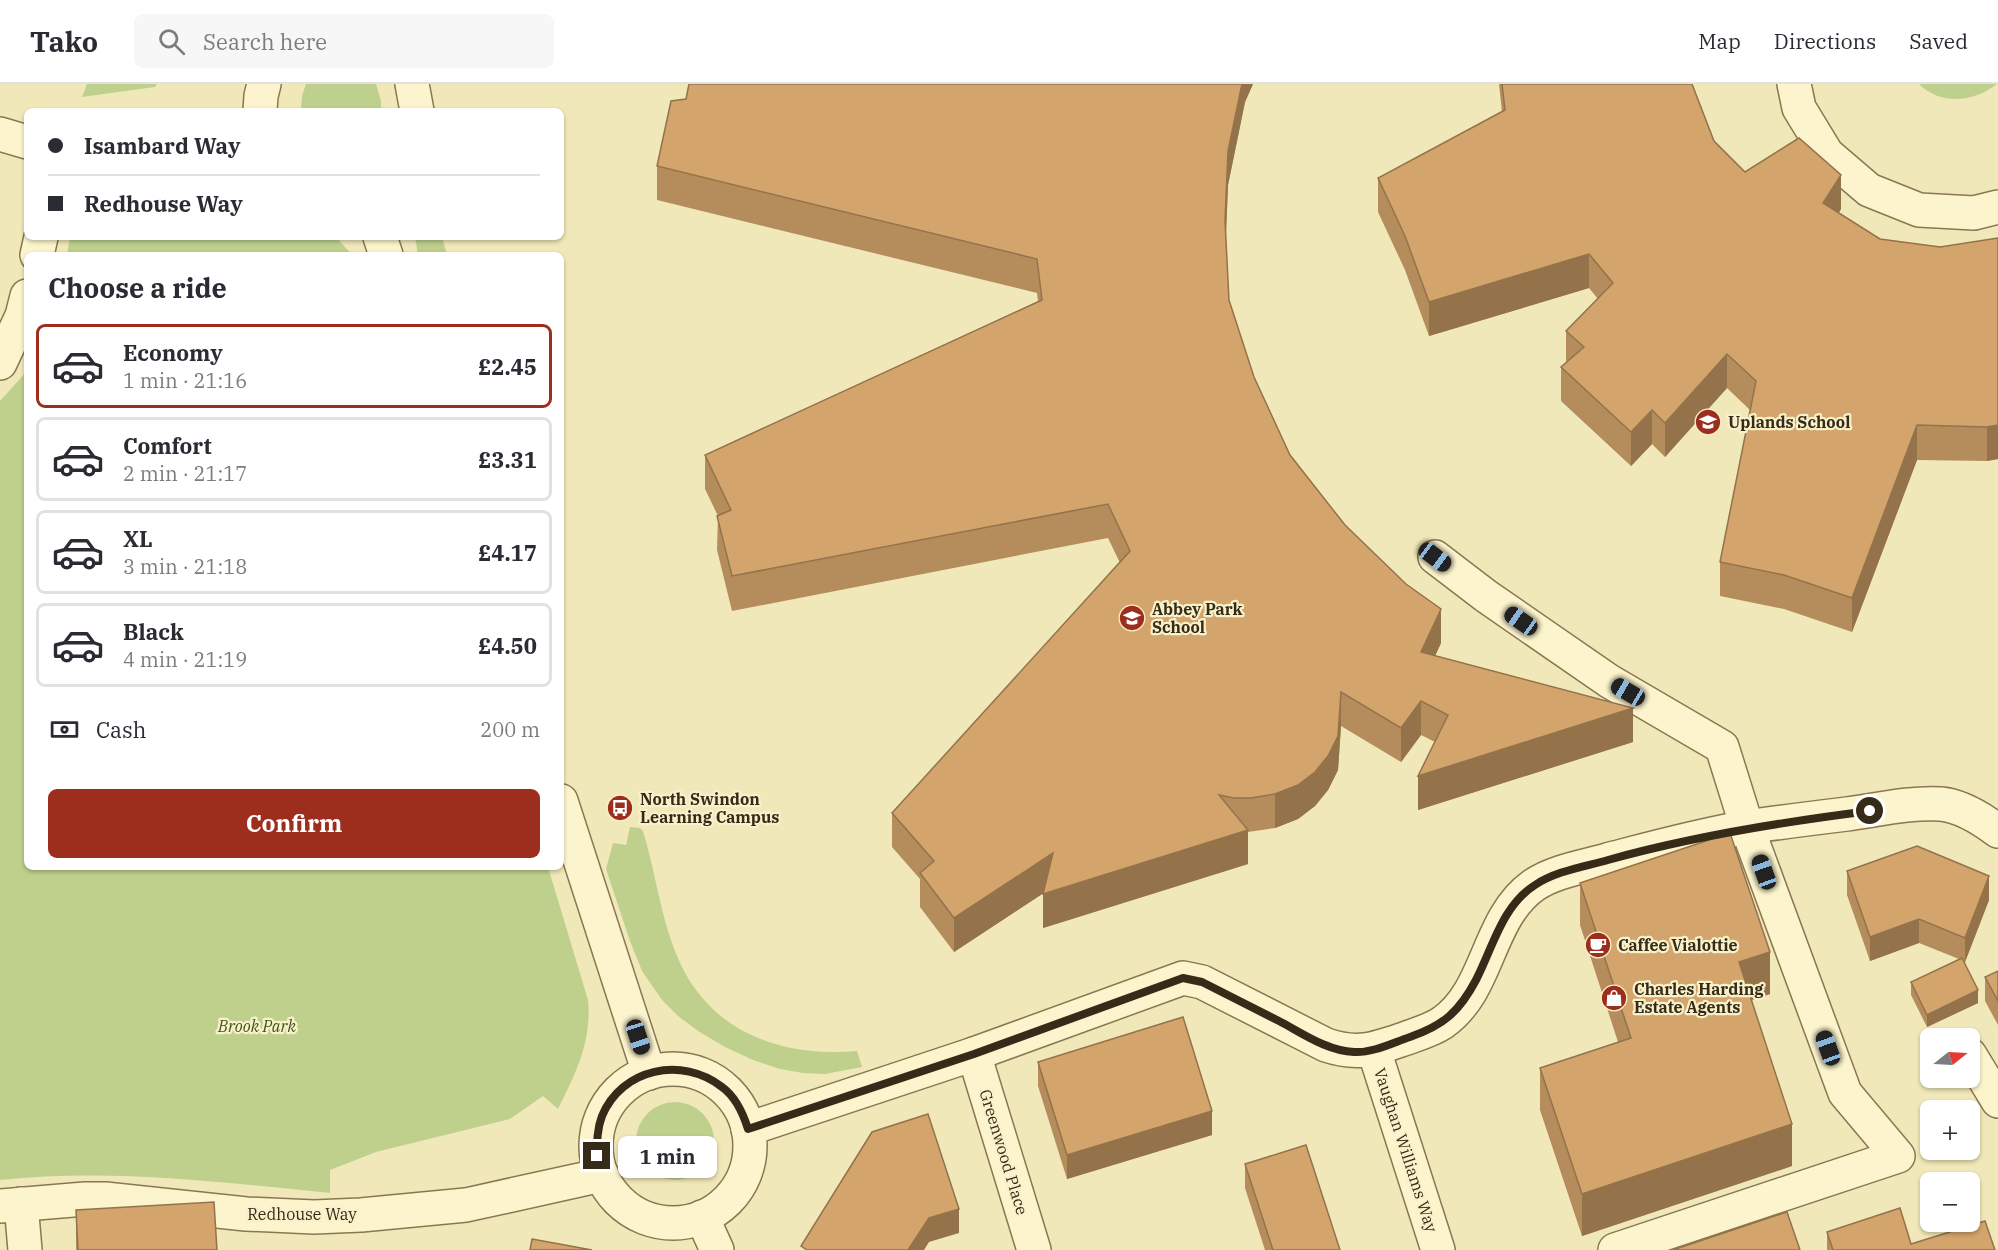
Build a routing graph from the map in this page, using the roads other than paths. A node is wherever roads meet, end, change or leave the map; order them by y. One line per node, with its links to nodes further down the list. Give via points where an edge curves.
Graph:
1 (264, 84): 4 (street)
2 (414, 84): 5 (street)
3 (1794, 84): 8 (street, via 1799,108 1827,154 1869,190 1919,210 1974,213)
4 (260, 108)
5 (417, 108)
6 (0, 134): 7 (street)
7 (24, 141)
8 (1998, 207)
9 (24, 308): 10 (street)
10 (0, 363)
11 (1435, 557): 13 (street, via 1609,681 1722,747)
12 (564, 810): 18 (street)
13 (1747, 828): 14 (street, via 1943,804 1978,816); 15 (street, via 1638,852 1551,876 1533,886 1501,924 1478,977 1458,1010 1427,1031); 28 (street, via 1845,1093 1898,1156)
14 (1998, 831)
15 (1374, 1050): 16 (street, via 1355,1052 1326,1045 1202,982 1183,978); 27 (street, Vaughan Williams Way)
16 (974, 1054): 20 (street); 26 (street, Greenwood Place)
17 (1980, 1070): 19 (street)
18 (650, 1073): 20 (street, via 674,1069 707,1077 734,1099); 21 (street, via 620,1090 605,1110 596,1146)
19 (1997, 1095)
20 (748, 1129): 23 (street, via 749,1155 741,1182 723,1205)
21 (602, 1175): 22 (street, Redhouse Way, via 466,1205 361,1215 246,1214 105,1199); 23 (street, via 617,1199 641,1216 669,1223)
22 (10, 1205): 24 (street)
23 (702, 1217): 25 (street)
24 (26, 1250)
25 (717, 1250)
26 (1034, 1250)
27 (1438, 1250)
28 (1616, 1250)

